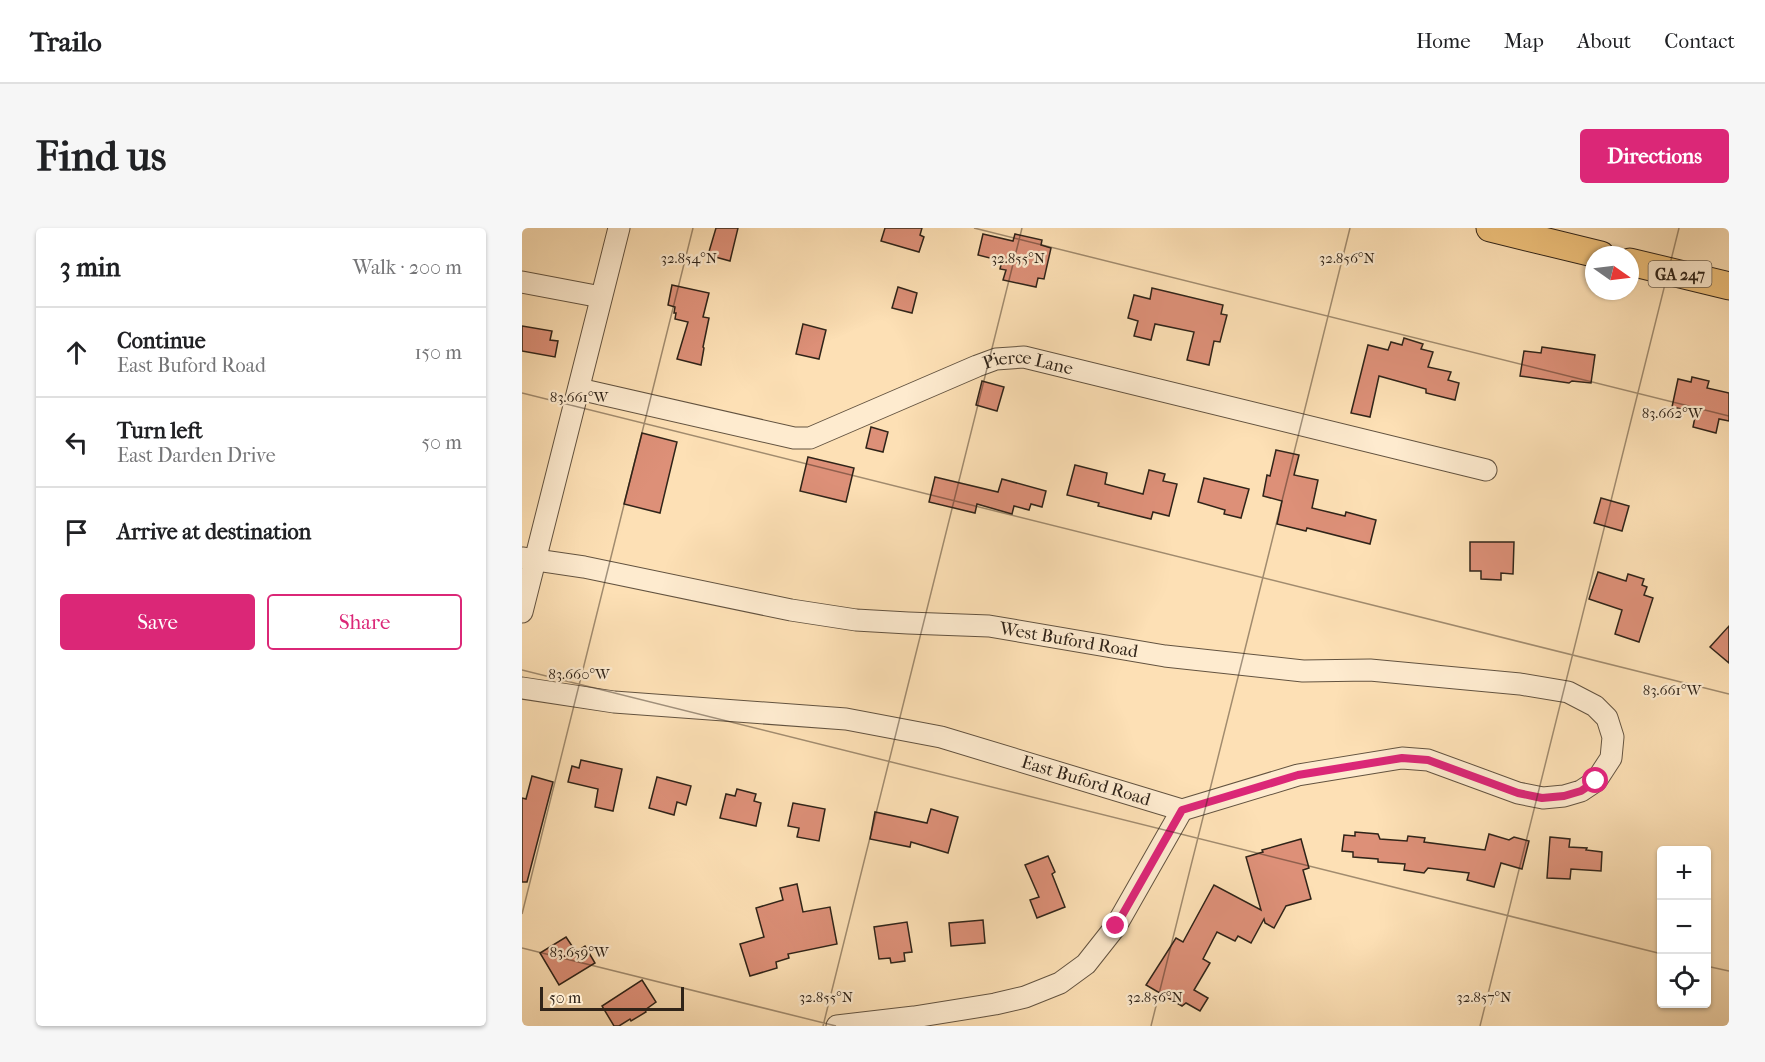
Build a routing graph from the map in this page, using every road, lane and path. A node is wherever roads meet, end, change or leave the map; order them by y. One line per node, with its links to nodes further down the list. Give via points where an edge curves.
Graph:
1 (619, 228): 7 (street)
2 (1490, 228): 3 (main road)
3 (1585, 251)
4 (1639, 264): 6 (main road, GA 247)
5 (522, 282): 7 (street)
6 (1729, 286)
7 (601, 297): 8 (street)
8 (579, 389): 9 (street, Pierce Lane, via 794,438 810,438 977,366 996,359 1024,357); 10 (street)
9 (1486, 470)
10 (529, 559): 11 (street); 13 (street, West Buford Road, via 856,620 989,626 1165,656 1303,671 1370,670 1520,684 1568,692 1595,706 1606,718 1614,737 1611,758 1596,781 1564,796 1542,798 1518,793 1428,760 1402,758 1298,775)
11 (522, 612)
12 (522, 688): 13 (street, East Buford Road, via 614,702 846,719 941,737)
13 (1182, 810): 14 (street, via 1116,926 1086,964 1060,983 1025,997)
14 (915, 1022): 15 (street)
15 (837, 1026)

